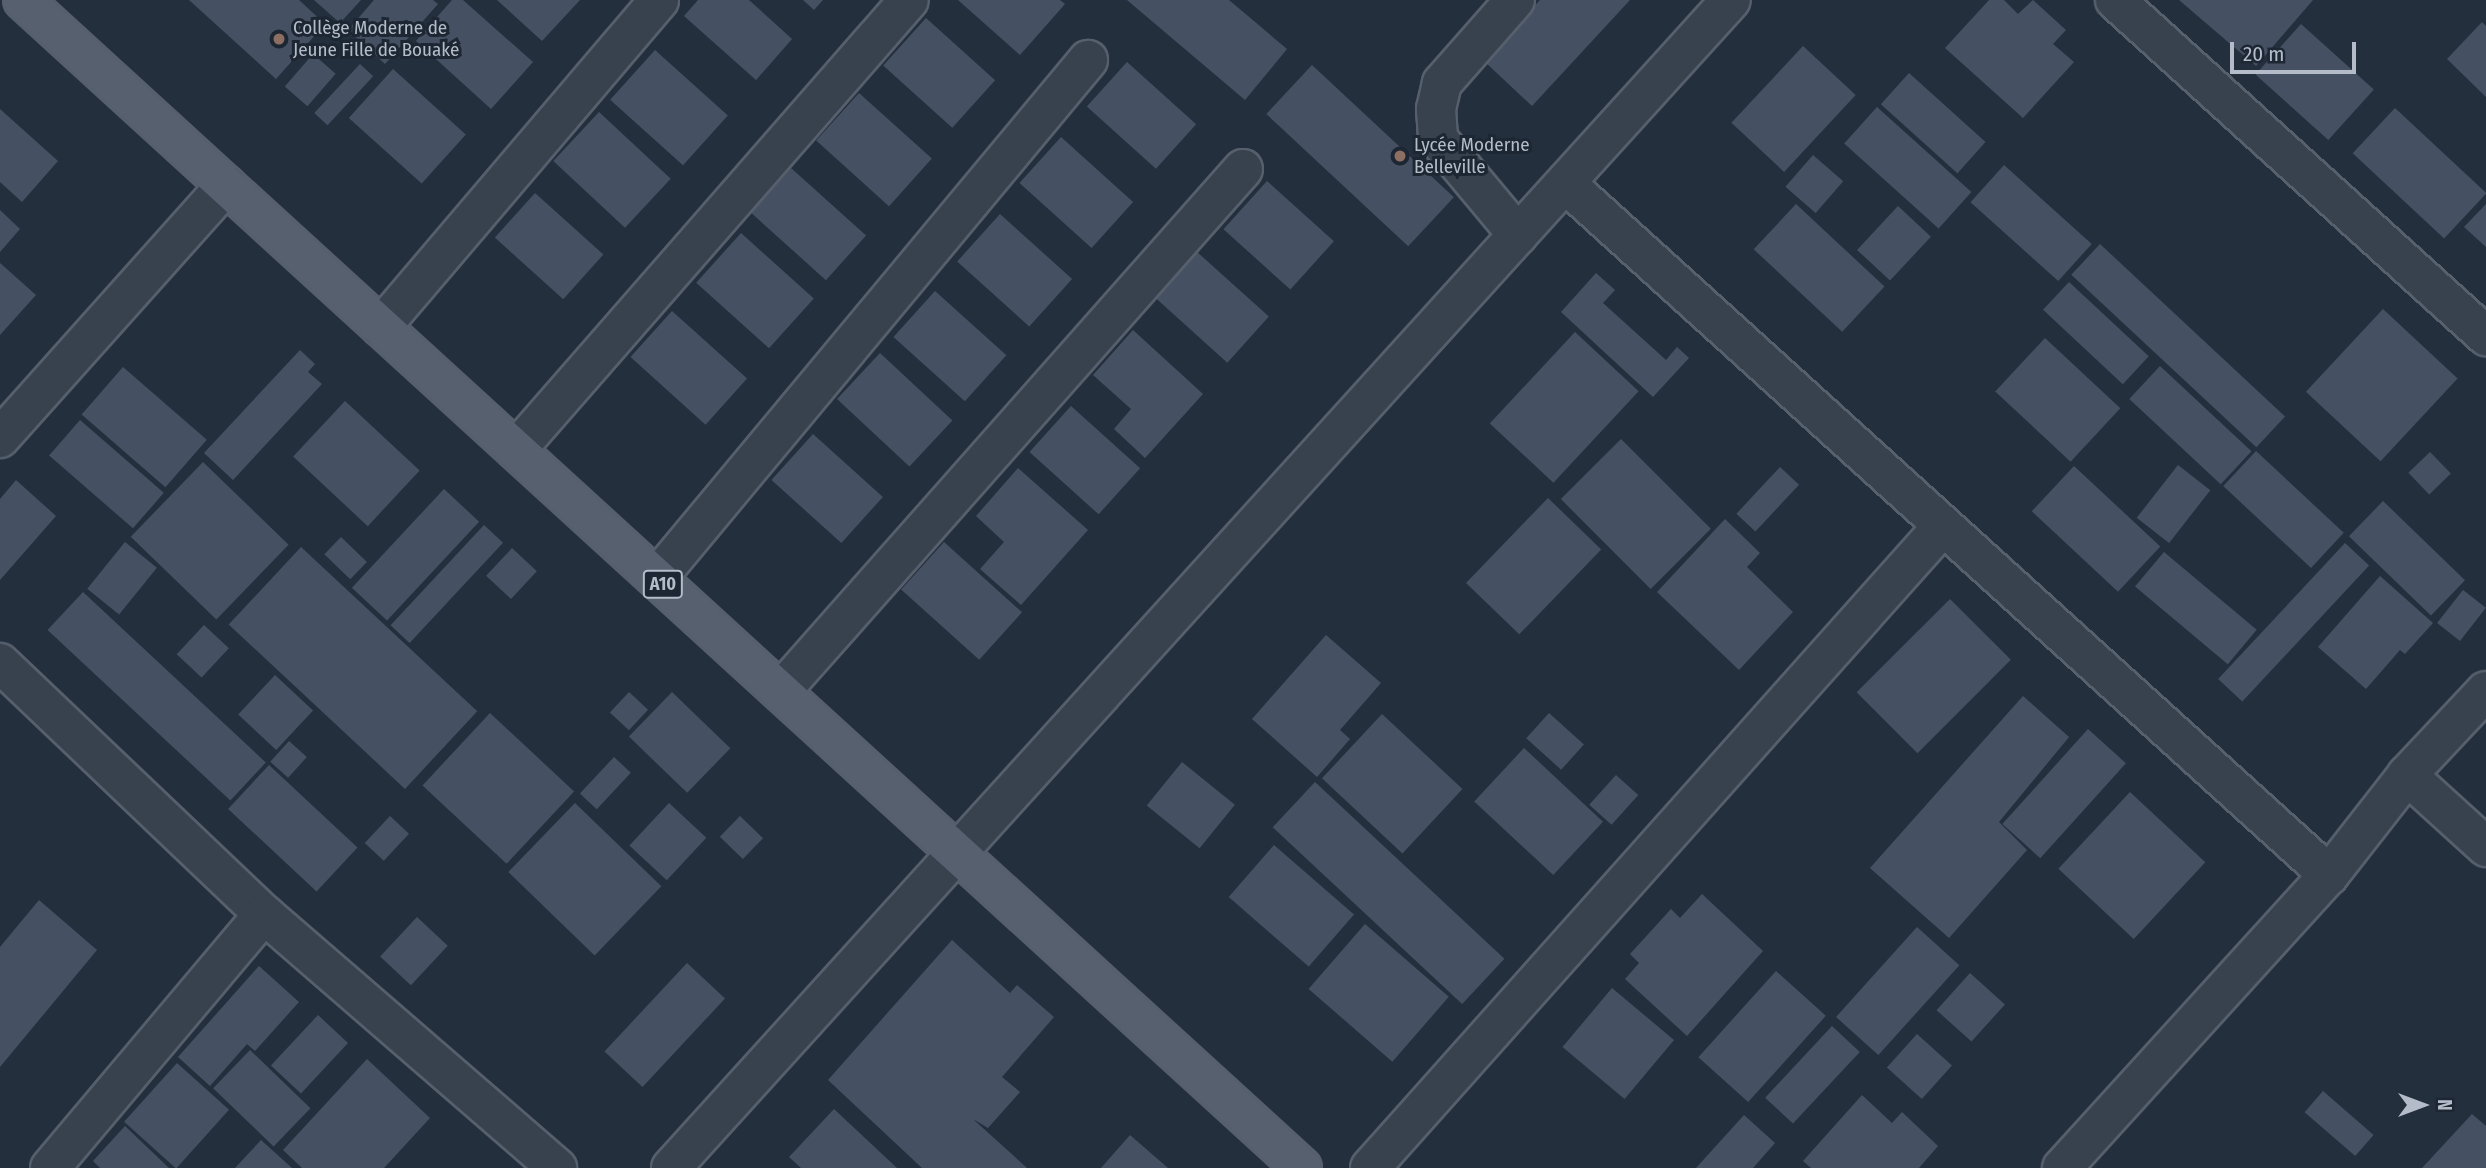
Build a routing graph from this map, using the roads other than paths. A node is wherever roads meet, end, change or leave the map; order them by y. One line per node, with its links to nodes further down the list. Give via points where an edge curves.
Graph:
1 (23, 0): 10 (main road, A10)
2 (659, 0): 12 (street)
3 (909, 0): 15 (street)
4 (1515, 0): 11 (street, via 1442,83 1436,109 1438,139)
5 (1731, 0): 9 (street)
6 (2115, 0): 13 (street)
7 (1088, 60): 17 (street)
8 (1243, 169): 19 (street)
9 (1565, 183): 11 (street); 16 (street)
10 (226, 186): 12 (main road, A10); 14 (street)
11 (1518, 235): 23 (street)
12 (381, 327): 15 (main road, A10)
13 (2486, 336)
14 (0, 438)
15 (516, 450): 17 (main road, A10)
16 (1943, 526): 24 (street); 31 (street)
17 (657, 578): 19 (main road, A10)
18 (0, 663): 25 (street)
19 (781, 691): 23 (main road, A10)
20 (2486, 691): 21 (street)
21 (2407, 775): 22 (street); 24 (street)
22 (2486, 847)
23 (959, 854): 29 (street); 30 (main road, A10)
24 (2329, 875): 26 (street)
25 (264, 914): 27 (street); 28 (street)
26 (2073, 1164)
27 (50, 1168)
28 (557, 1168)
29 (671, 1168)
30 (1302, 1168)
31 (1370, 1168)

